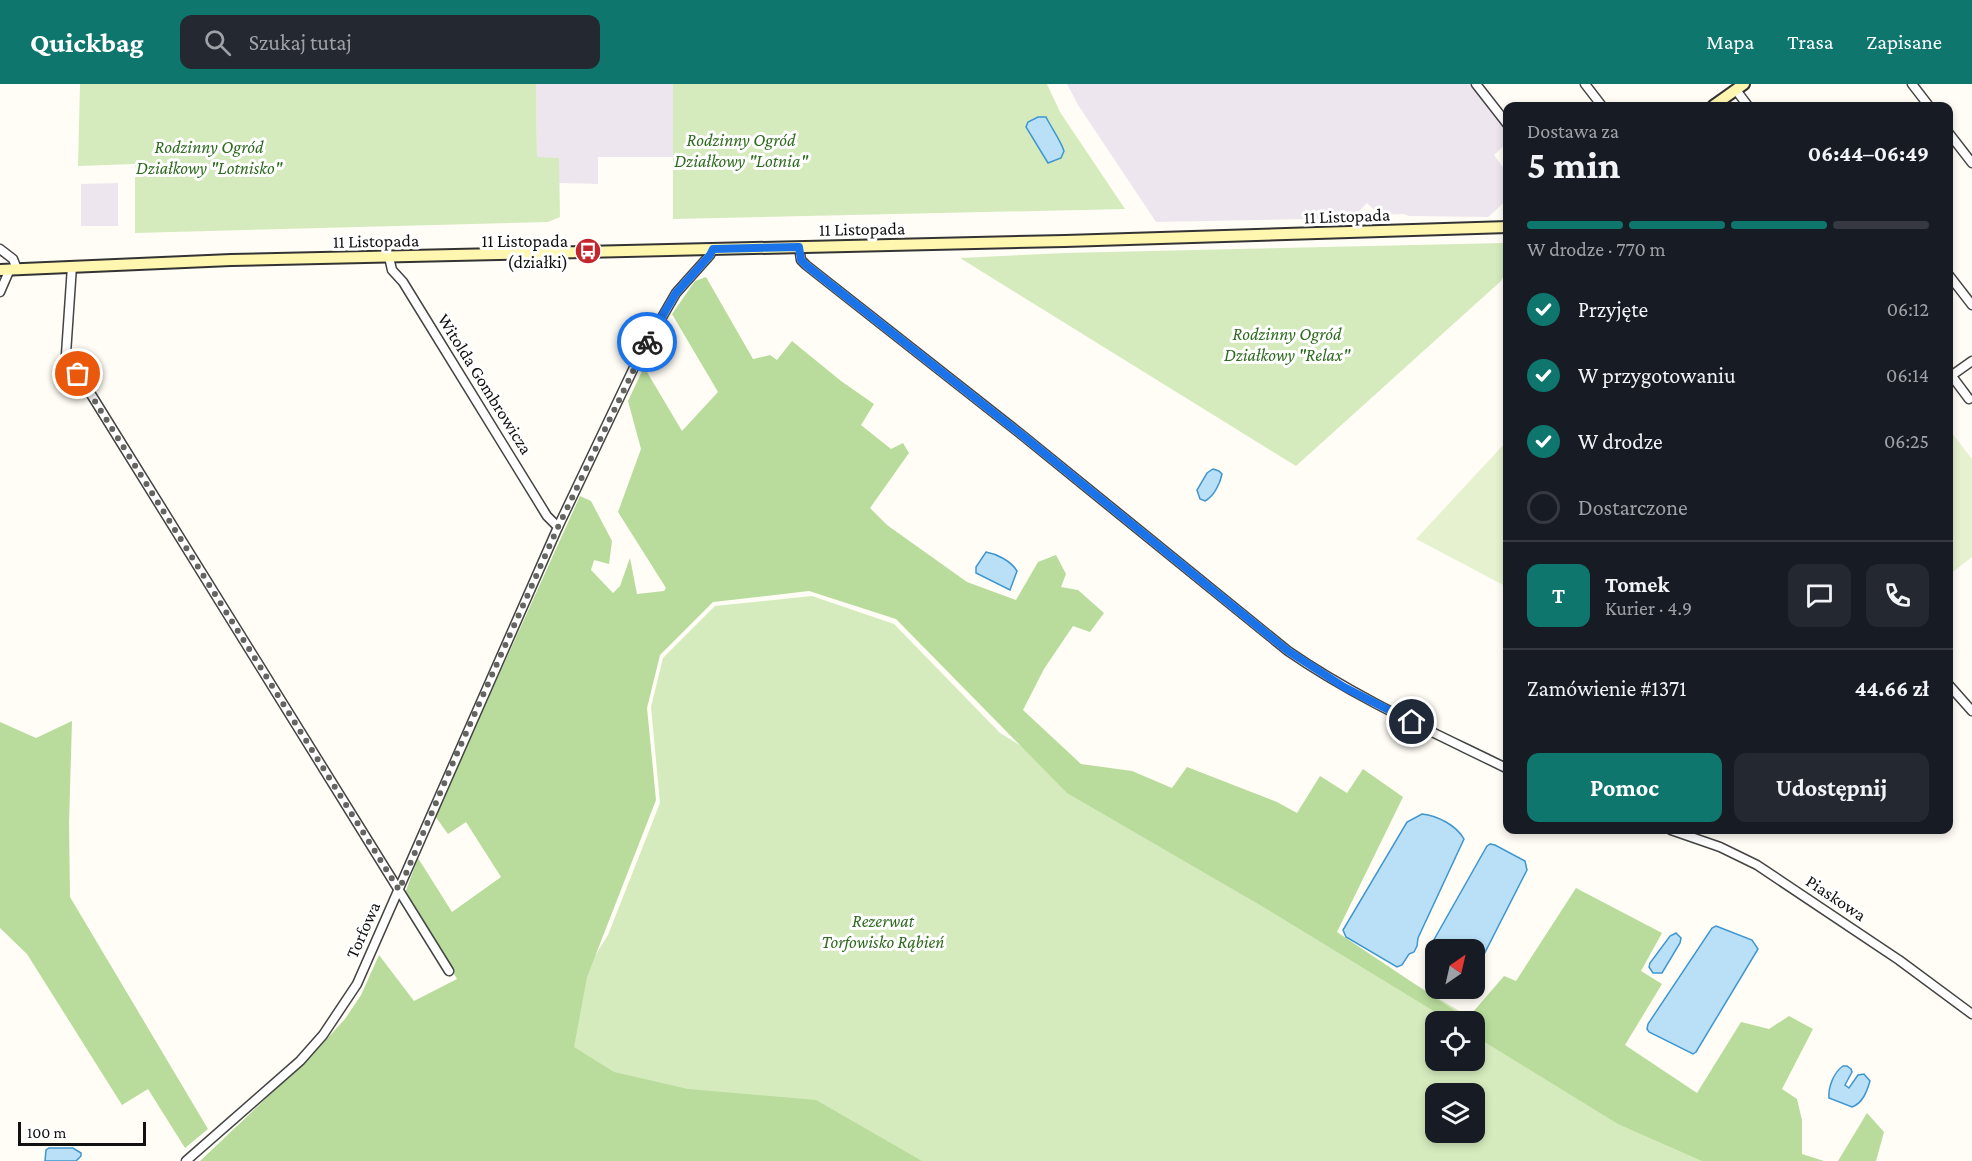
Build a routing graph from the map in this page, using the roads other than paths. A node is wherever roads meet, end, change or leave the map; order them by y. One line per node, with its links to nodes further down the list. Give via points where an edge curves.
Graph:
1 (1476, 84): 9 (street)
2 (1585, 84): 5 (street)
3 (1912, 84): 8 (street)
4 (1740, 87): 6 (street); 7 (street)
5 (1599, 102)
6 (1719, 102)
7 (1746, 102)
8 (1926, 102)
9 (1503, 119)
10 (1953, 138): 11 (street)
11 (1972, 163)
12 (1503, 227): 13 (street, 11 Listopada)
13 (799, 247): 15 (street, 11 Listopada); 29 (street, via 806,265 1288,651 1374,703)
14 (0, 249): 18 (street, via 12,259)
15 (713, 249): 16 (street, 11 Listopada); 26 (street, Torfowa, via 676,293 655,327)
16 (389, 257): 17 (street, 11 Listopada); 26 (street, Witolda Gombrowicza, via 392,270 547,516)
17 (72, 266): 18 (street, 11 Listopada); 31 (street, via 66,354)
18 (9, 269): 20 (street)
19 (1953, 280): 21 (street)
20 (0, 292)
21 (1972, 305)
22 (1972, 361): 23 (street)
23 (1953, 373)
24 (1953, 379): 25 (street)
25 (1970, 399)
26 (558, 527): 31 (street, Torfowa)
27 (1953, 690): 28 (street)
28 (1972, 711)
29 (1503, 767)
30 (1683, 834): 33 (street, Piaskowa, via 1757,866 1899,960)
31 (399, 890): 32 (street); 34 (street, Torfowa, via 357,984 323,1035 285,1076)
32 (449, 971)
33 (1972, 1014)
34 (186, 1161)

